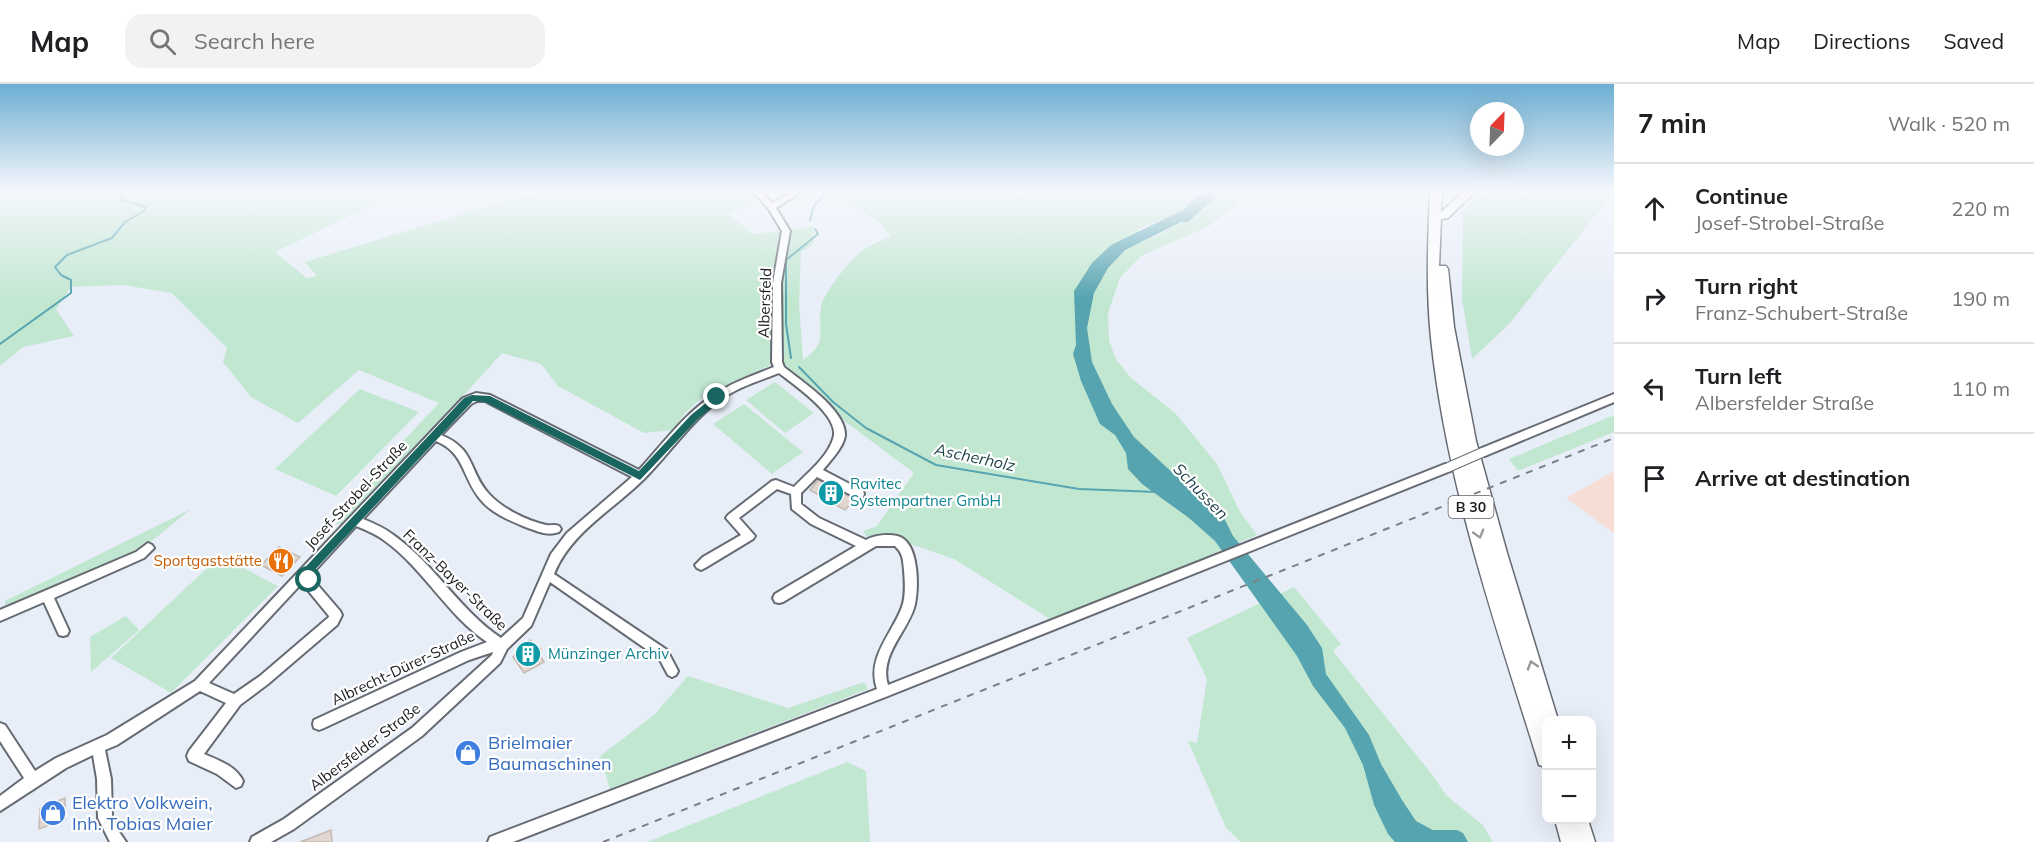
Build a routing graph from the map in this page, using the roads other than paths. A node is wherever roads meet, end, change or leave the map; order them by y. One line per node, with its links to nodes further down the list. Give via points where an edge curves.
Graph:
1 (784, 227): 4 (street, Albersfeld, via 777,283)
2 (1440, 227): 30 (highway, B 30, one-way to 30, via 1433,304 1454,436)
3 (1441, 227): 27 (highway, B 30, one-way to 3, via 1476,480 1460,411 1446,318)
4 (780, 369): 7 (street, via 835,418 840,434 836,446); 8 (street, Albersfelder Straße, via 717,397)
5 (1614, 398): 25 (street, bridge)
6 (434, 436): 8 (street, Josef-Strobel-Straße, via 467,401 476,397 487,399); 11 (street, Josef-Strobel-Straße); 12 (street, via 455,445 493,504 548,531)
7 (814, 471): 9 (street); 10 (street)
8 (640, 476): 17 (street, Albersfelder Straße, via 571,536)
9 (796, 492): 13 (street, via 796,506); 15 (street, via 776,484 732,518 749,536)
10 (859, 494)
11 (354, 520): 16 (street, Josef-Strobel-Straße); 22 (street, Franz-Bayer-Straße, via 392,539 451,602)
12 (555, 529)
13 (867, 546): 19 (street); 25 (street, via 874,541 897,542 909,558 908,607 882,658 880,681)
14 (148, 548): 18 (street)
15 (701, 565)
16 (303, 576): 24 (street, Josef-Strobel-Straße); 26 (street, via 336,615 333,621)
17 (546, 576): 22 (street, Albersfelder Straße, via 527,622); 23 (street, via 663,654)
18 (47, 596): 20 (street); 21 (street)
19 (778, 598)
20 (0, 616)
21 (63, 631)
22 (502, 645): 28 (street, Albrecht-Dürer-Straße, via 465,656); 38 (street, Albersfelder Straße, via 496,659 417,732 289,824)
23 (672, 671)
24 (199, 685): 26 (street); 31 (street, Josef-Strobel-Straße)
25 (884, 692): 39 (street)
26 (235, 701): 33 (street, via 194,756 222,769)
27 (1548, 716)
28 (319, 724)
29 (0, 729): 32 (street)
30 (1542, 745)
31 (98, 747): 32 (street, Josef-Strobel-Straße); 37 (street, via 105,818)
32 (33, 780): 34 (street, Josef-Strobel-Straße)
33 (236, 781)
34 (0, 804)
35 (1566, 824): 40 (highway)
36 (1580, 824): 41 (highway)
37 (119, 842)
38 (257, 842)
39 (495, 842)
40 (1571, 842)
41 (1585, 842)

